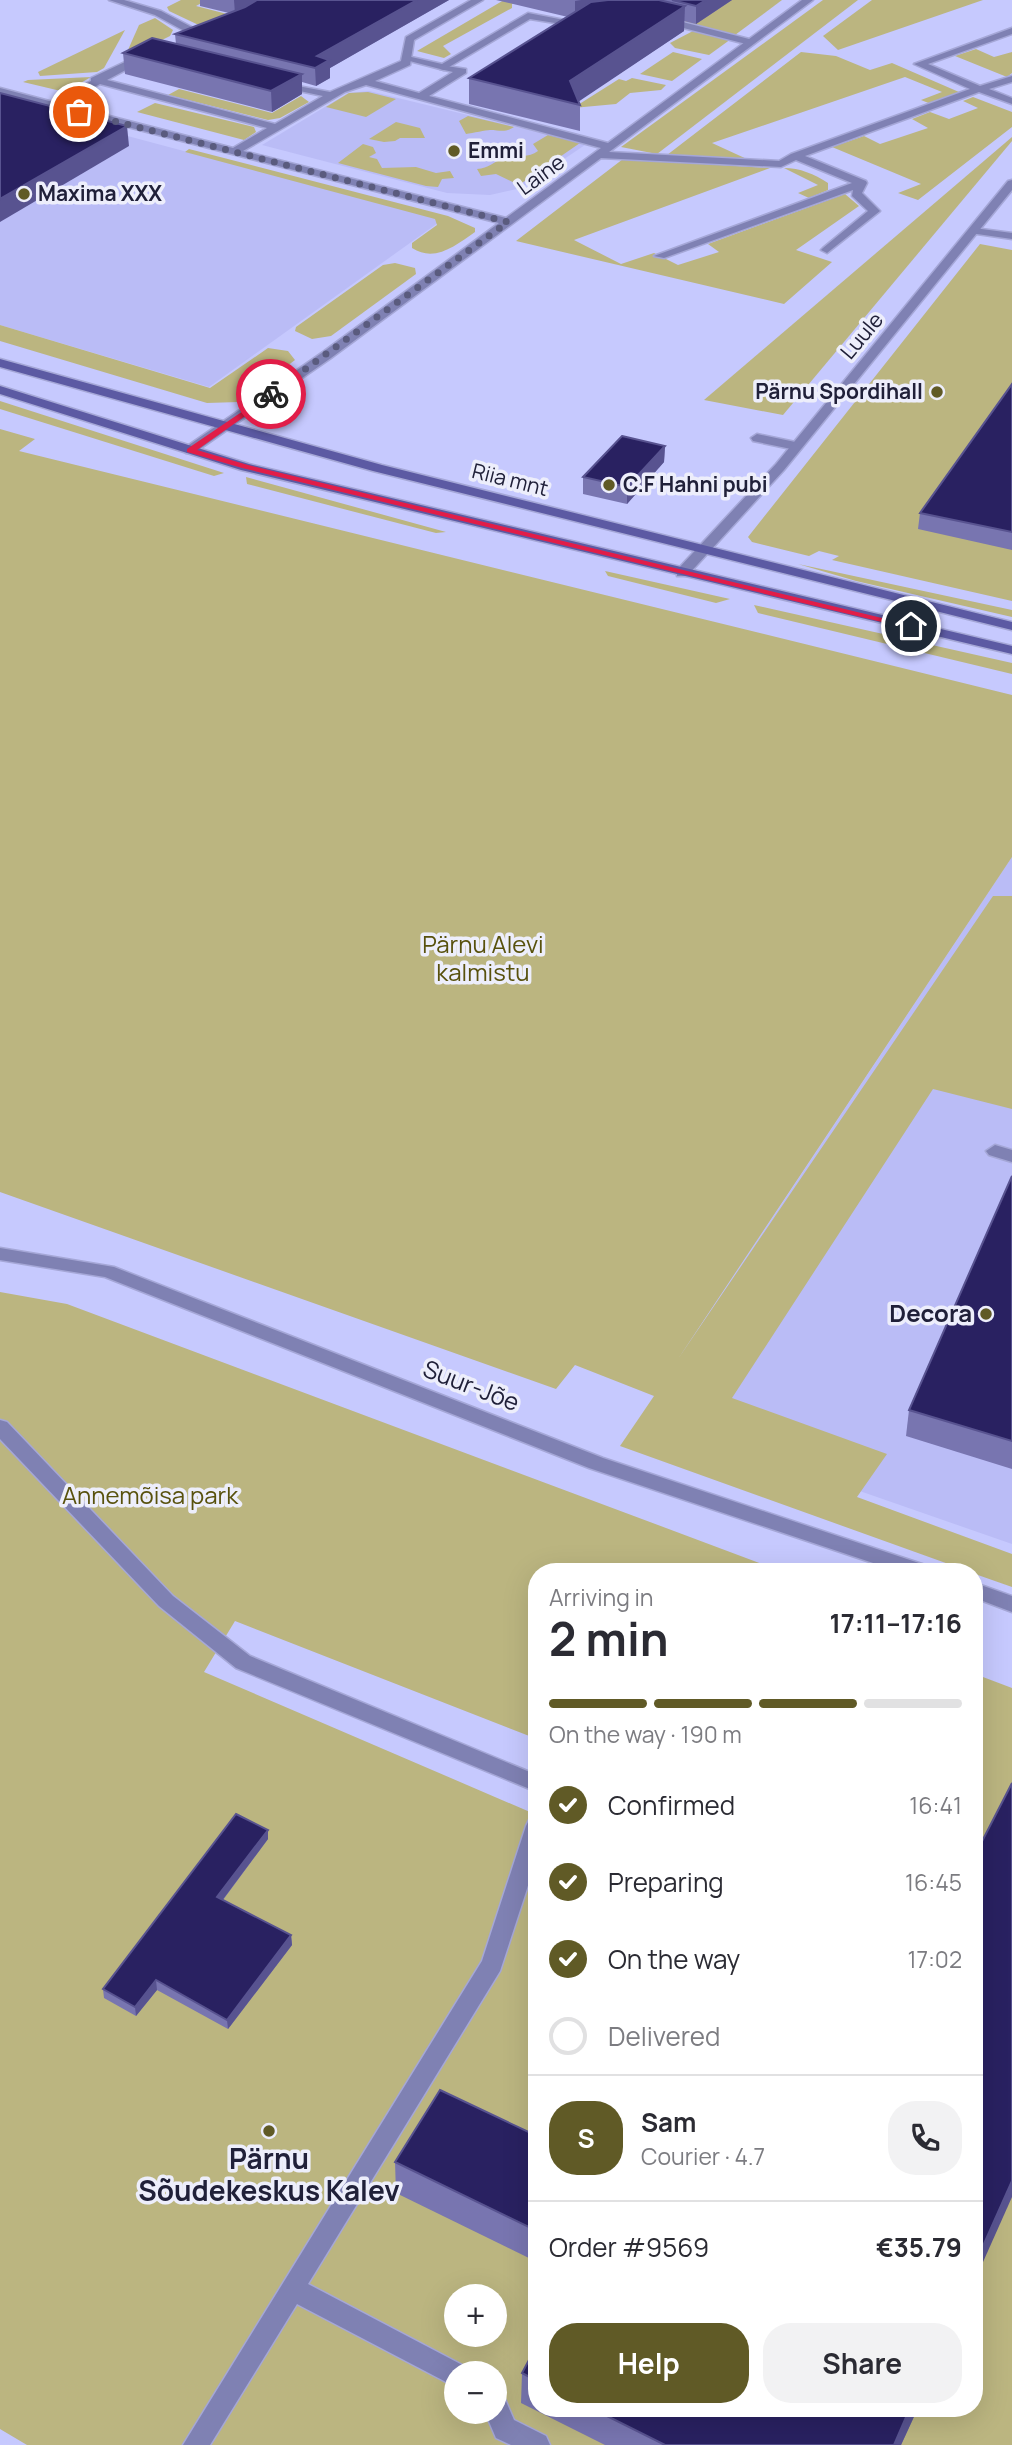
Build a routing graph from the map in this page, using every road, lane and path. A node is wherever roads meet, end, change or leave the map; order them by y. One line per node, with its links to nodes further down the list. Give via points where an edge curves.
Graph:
1 (114, 0): 7 (street, via 208,35)
2 (478, 0): 10 (street, via 410,39)
3 (808, 0): 8 (street, Laine)
4 (649, 17): 8 (street)
5 (587, 23): 11 (street, via 528,16)
6 (1012, 31): 16 (street, via 919,64)
7 (191, 42)
8 (750, 42): 23 (street, Laine)
9 (151, 52): 13 (street)
10 (407, 59): 11 (street); 15 (street, via 406,64)
11 (444, 67): 19 (street, via 462,71)
12 (1012, 79): 16 (street)
13 (94, 80): 21 (street); 22 (street)
14 (268, 81): 18 (street)
15 (366, 82): 18 (street); 19 (street)
16 (979, 89): 20 (street); 26 (street)
17 (0, 91): 21 (street)
18 (331, 95): 22 (street)
19 (420, 97): 23 (street)
20 (1012, 101)
21 (54, 105): 24 (street)
22 (276, 127): 24 (street)
23 (611, 147): 25 (street, Laine)
24 (233, 152): 29 (street)
25 (601, 155): 26 (street, via 781,164); 29 (street, Laine)
26 (795, 156): 27 (street)
27 (862, 183): 32 (street, via 856,194 875,211); 33 (street)
28 (1012, 183): 30 (street, Luule)
29 (508, 222): 36 (street, Laine)
30 (974, 231): 31 (street); 38 (street, Luule)
31 (1012, 236)
32 (827, 250)
33 (660, 257)
34 (0, 363): 36 (main road, Riia mnt)
35 (0, 390): 39 (main road)
36 (223, 428): 39 (street, Laine); 40 (main road, Riia mnt)
37 (757, 438): 38 (street)
38 (796, 446): 40 (street, Luule)
39 (190, 450): 41 (main road)
40 (702, 552): 41 (street, Luule); 42 (main road, Riia mnt)
41 (682, 573): 43 (main road)
42 (1012, 626)
43 (1012, 650)
44 (0, 1254): 46 (street, Suur-Jõe, via 108,1271 596,1463)
45 (0, 1427): 49 (street, via 166,1601 243,1662)
46 (897, 1563)
47 (983, 1593): 48 (street)
48 (1012, 1604)
49 (528, 1780)
50 (528, 1854): 51 (street, via 492,1964)
51 (293, 2289): 52 (street); 54 (street)
52 (444, 2368)
53 (503, 2424): 55 (street)
54 (196, 2445)
55 (537, 2445)

